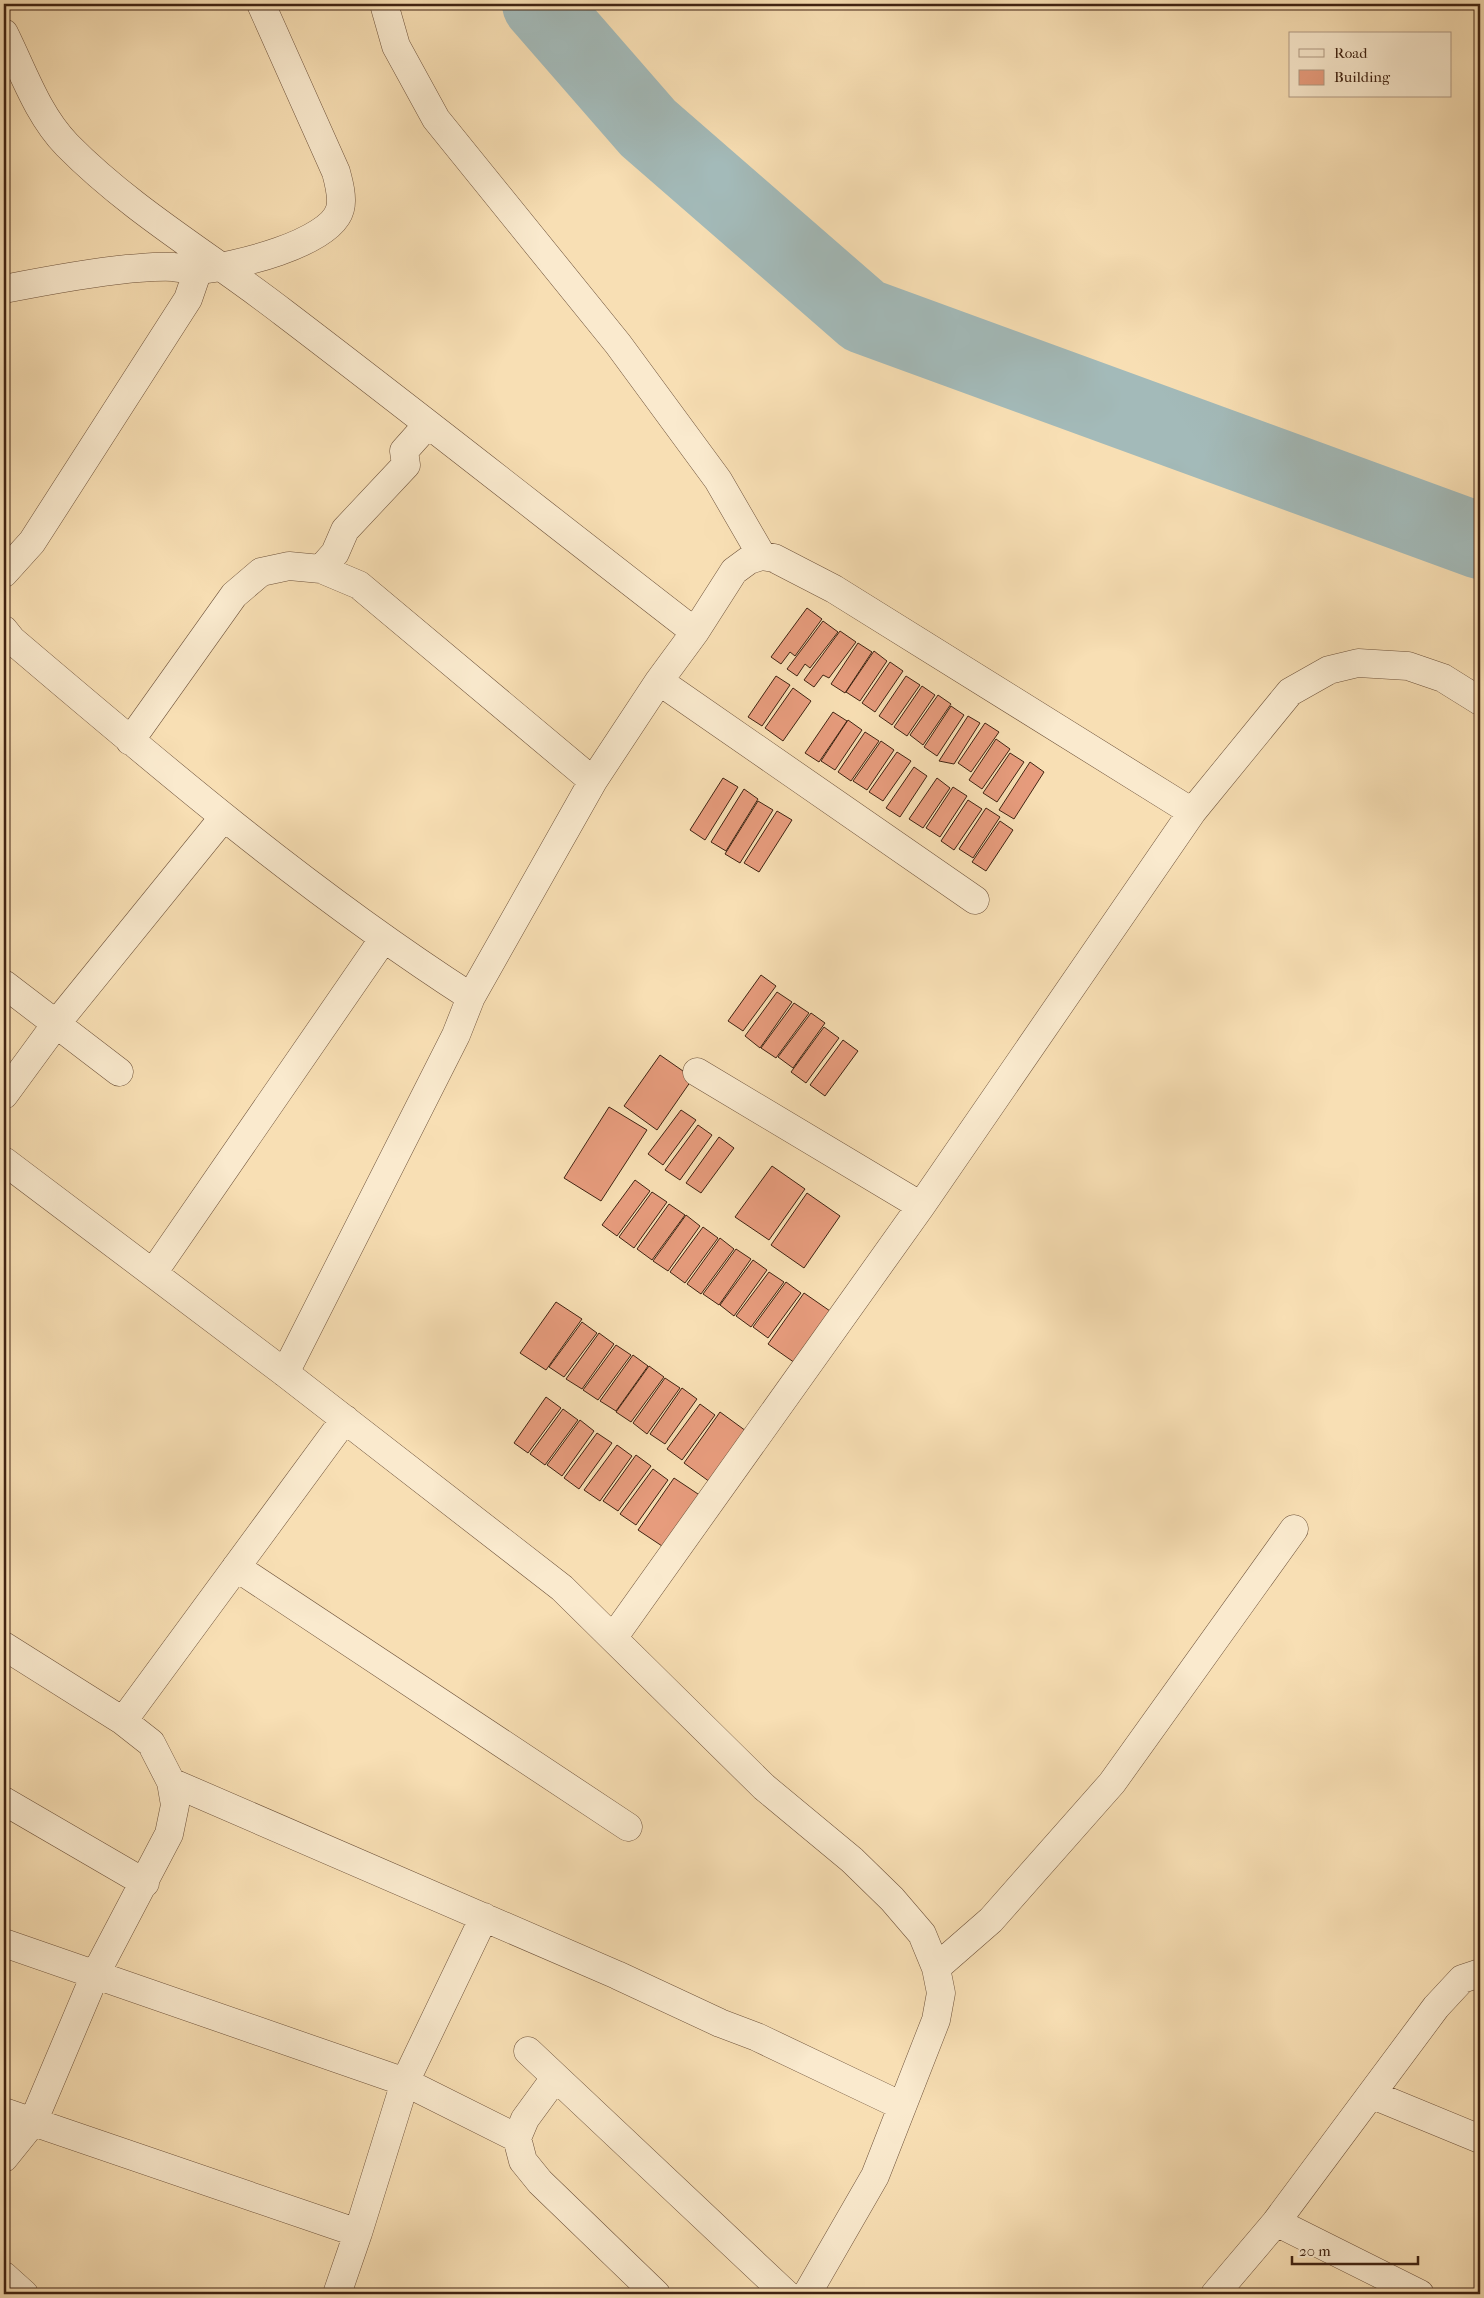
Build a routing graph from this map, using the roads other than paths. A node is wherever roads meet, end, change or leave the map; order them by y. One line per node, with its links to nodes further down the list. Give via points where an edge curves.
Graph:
1 (260, 4): 4 (street, via 336,172 340,209 332,225 311,240)
2 (384, 4): 7 (street, via 396,46 436,118 624,352 718,480)
3 (4, 33): 4 (street, via 45,119 67,145)
4 (210, 268): 5 (street, via 152,267 101,271); 6 (street); 9 (street, via 32,542)
5 (4, 289)
6 (428, 424): 8 (street, via 404,451 406,465 345,530 335,553); 11 (street)
7 (762, 556): 11 (street, via 749,560 734,571); 16 (street, via 774,558 834,589)
8 (321, 569): 14 (street, via 289,566 261,572 234,595); 15 (street, via 359,585)
9 (4, 573)
10 (4, 630): 14 (street)
11 (695, 632): 12 (street)
12 (659, 681): 15 (street); 18 (street)
13 (1480, 701): 16 (street, via 1443,678 1408,666 1358,663 1329,670 1290,692)
14 (130, 741): 17 (street)
15 (593, 781): 21 (street)
16 (1192, 812): 27 (street)
17 (223, 818): 19 (street); 22 (street)
18 (975, 900)
19 (384, 938): 21 (street); 28 (street)
20 (4, 984): 22 (street)
21 (471, 997): 29 (street, via 456,1035)
22 (56, 1024): 23 (street); 25 (street)
23 (119, 1072)
24 (696, 1072): 27 (street)
25 (4, 1095)
26 (4, 1161): 28 (street)
27 (921, 1206): 33 (street)
28 (153, 1273): 29 (street)
29 (285, 1373): 30 (street)
30 (345, 1419): 32 (street); 33 (street, via 562,1588)
31 (1294, 1529): 42 (street, via 1112,1783 991,1920)
32 (236, 1567): 35 (street); 38 (street)
33 (613, 1638): 42 (street, via 764,1787 852,1860 892,1899 922,1934)
34 (4, 1646): 35 (street)
35 (123, 1721): 36 (street, via 151,1743)
36 (171, 1782): 39 (street, via 175,1805 169,1834); 40 (street)
37 (4, 1801): 39 (street)
38 (628, 1827)
39 (145, 1884): 44 (street)
40 (484, 1917): 47 (street); 49 (street, via 757,2037)
41 (4, 1943): 44 (street)
42 (936, 1968): 49 (street, via 941,1993 936,2020)
43 (1480, 1973): 48 (street, via 1462,1979 1436,2008)
44 (95, 1976): 47 (street); 51 (street)
45 (528, 2051): 46 (street)
46 (555, 2078): 52 (street, via 525,2119); 62 (street)
47 (405, 2082): 52 (street); 56 (street)
48 (1373, 2095): 53 (street); 55 (street)
49 (902, 2106): 58 (street, via 875,2176)
50 (4, 2112): 51 (street)
51 (33, 2122): 54 (street); 56 (street)
52 (517, 2138): 61 (street, via 523,2161 540,2182)
53 (1480, 2140)
54 (4, 2158)
55 (1276, 2222): 63 (street); 64 (street)
56 (358, 2233): 60 (street)
57 (4, 2276): 59 (street)
58 (815, 2291)
59 (24, 2294)
60 (337, 2294)
61 (656, 2294)
62 (786, 2294)
63 (1214, 2294)
64 (1420, 2294)

